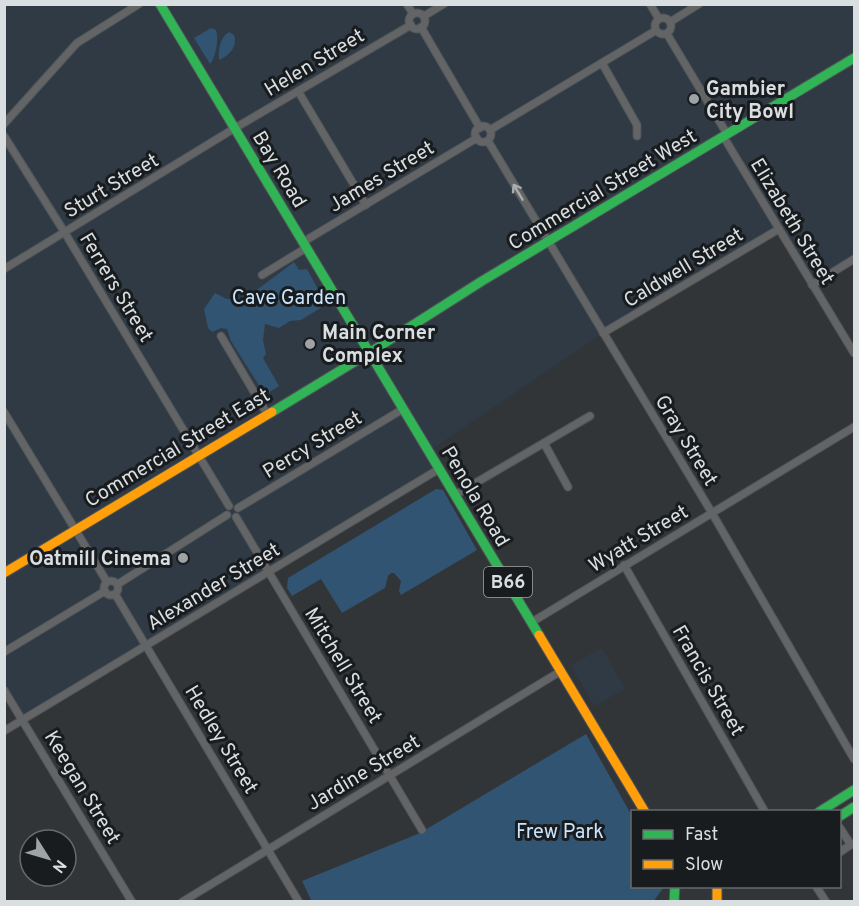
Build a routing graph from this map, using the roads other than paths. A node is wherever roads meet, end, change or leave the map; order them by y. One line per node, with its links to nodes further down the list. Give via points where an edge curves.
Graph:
1 (139, 4): 18 (street, via 78,43)
2 (160, 4): 19 (main road, Bay Road / B66)
3 (407, 4): 7 (street)
4 (444, 4): 8 (street)
5 (650, 4): 9 (street)
6 (699, 4): 10 (street)
7 (413, 14): 8 (street); 11 (street)
8 (424, 16): 12 (street)
9 (659, 19): 10 (street); 13 (street)
10 (670, 22): 14 (street)
11 (411, 25): 12 (street); 17 (street, Helen Street)
12 (421, 27): 20 (street)
13 (655, 31): 14 (street); 16 (street)
14 (667, 34): 22 (street, Elizabeth Street)
15 (855, 58): 22 (main road, Commercial Street West)
16 (602, 63): 21 (street); 24 (street, via 637,125)
17 (298, 91): 19 (street, Helen Street); 27 (street)
18 (4, 124)
19 (235, 128): 29 (street, Sturt Street); 31 (main road, Bay Road / B66)
20 (480, 128): 21 (street); 25 (street)
21 (490, 130): 26 (street)
22 (725, 135): 28 (street, Elizabeth Street); 30 (main road, Commercial Street West)
23 (4, 136): 29 (street, Ferrers Street)
24 (637, 136)
25 (477, 138): 26 (street); 27 (street, James Street)
26 (488, 141): 30 (street, Gray Street, one-way to 26)
27 (366, 205): 31 (street, James Street)
28 (779, 229): 35 (street, Elizabeth Street); 36 (street, Caldwell Street)
29 (65, 233): 33 (street, Sturt Street); 46 (street, Ferrers Street)
30 (548, 242): 36 (street, Gray Street); 38 (main road, Commercial Street West)
31 (304, 245): 34 (street, James Street); 38 (main road, Bay Road / B66)
32 (855, 259): 35 (street)
33 (4, 269)
34 (262, 275)
35 (812, 285): 39 (street, Elizabeth Street)
36 (603, 333): 52 (street, Gray Street)
37 (221, 336): 42 (street)
38 (369, 353): 40 (main road, Penola Road / B66); 42 (main road, Commercial Street East)
39 (855, 353)
40 (403, 409): 47 (main road, Penola Road / B66); 51 (street, Percy Street)
41 (4, 412): 55 (street)
42 (267, 414): 46 (main road, Commercial Street East)
43 (590, 416): 45 (street)
44 (855, 427): 52 (street, Wyatt Street)
45 (544, 443): 48 (street); 49 (street)
46 (198, 456): 50 (street); 55 (main road, Commercial Street East)
47 (439, 469): 49 (main road, Penola Road / B66); 57 (street, Alexander Street)
48 (568, 487)
49 (455, 495): 63 (main road, Penola Road / B66)
50 (229, 506): 51 (street); 53 (street)
51 (238, 508): 54 (street)
52 (712, 513): 56 (street, Wyatt Street); 70 (street, Gray Street)
53 (227, 515): 54 (street); 60 (street)
54 (236, 517): 57 (street, Mitchell Street)
55 (75, 530): 58 (main road, Commercial Street East); 59 (street)
56 (624, 566): 63 (street, Wyatt Street); 75 (street, Francis Street)
57 (269, 572): 64 (street, Alexander Street); 71 (street, Mitchell Street)
58 (4, 573)
59 (107, 582): 60 (street); 61 (street)
60 (117, 584): 62 (street)
61 (105, 591): 62 (street); 65 (street)
62 (115, 594): 64 (street, Hedley Street)
63 (532, 622): 66 (main road, Penola Road / B66)
64 (146, 645): 68 (street, Alexander Street); 81 (street, Hedley Street)
65 (4, 652)
66 (561, 671): 71 (street, Jardine Street); 74 (main road, Penola Road / B66)
67 (4, 690): 68 (street, Keegan Street)
68 (23, 720): 69 (street, Alexander Street); 83 (street, Keegan Street)
69 (4, 731)
70 (855, 759)
71 (390, 774): 79 (street, Mitchell Street); 81 (street, Jardine Street)
72 (855, 790): 76 (main road)
73 (855, 807): 77 (main road)
74 (644, 810)
75 (764, 810)
76 (824, 810)
77 (841, 815)
78 (841, 829): 80 (street)
79 (422, 830)
80 (853, 844)
81 (268, 849): 84 (street, Jardine Street); 85 (street, Hedley Street)
82 (817, 888): 86 (street)
83 (132, 902)
84 (182, 902)
85 (299, 902)
86 (826, 902)

